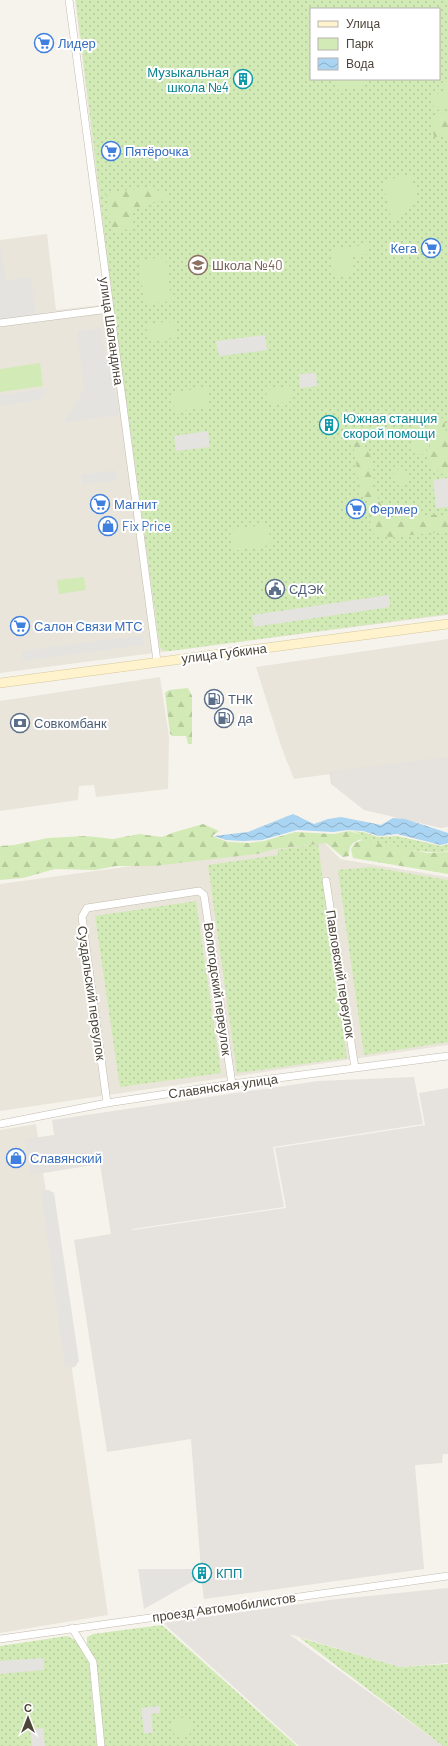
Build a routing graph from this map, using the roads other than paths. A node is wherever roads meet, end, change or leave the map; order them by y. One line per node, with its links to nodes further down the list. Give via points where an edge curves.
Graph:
1 (69, 0): 2 (street, улица Шаландина)
2 (109, 309): 3 (street); 5 (street, улица Шаландина)
3 (0, 323)
4 (448, 624): 5 (main road, улица Губкина)
5 (157, 661): 6 (main road, улица Губкина)
6 (0, 683)
7 (326, 881): 10 (street, Павловский переулок)
8 (204, 895): 11 (street, Вологодский переулок); 12 (street, Суздальский переулок, via 199,891 86,908 82,917)
9 (448, 1056): 10 (street, Славянская улица)
10 (355, 1068): 11 (street, Славянская улица)
11 (232, 1084): 12 (street, Славянская улица)
12 (107, 1103): 13 (street, Славянская улица)
13 (0, 1124)
14 (448, 1576): 15 (street, проезд Автомобилистов)
15 (72, 1628): 16 (street, проезд Автомобилистов); 17 (street, via 92,1662)
16 (0, 1639)
17 (101, 1746)

